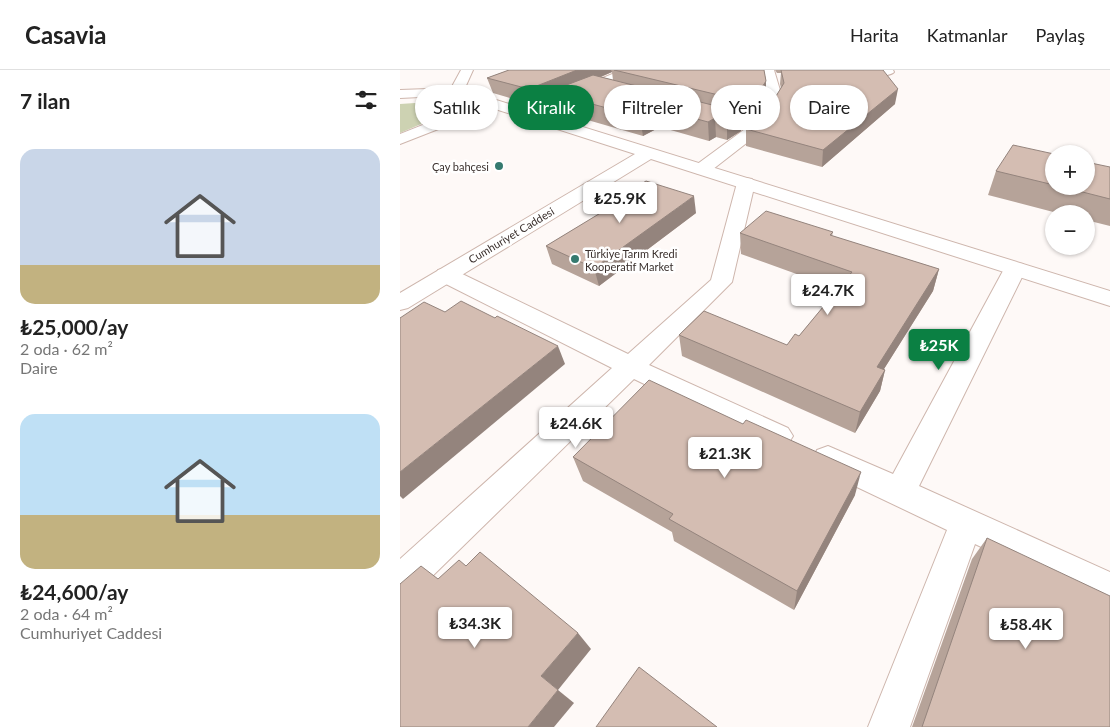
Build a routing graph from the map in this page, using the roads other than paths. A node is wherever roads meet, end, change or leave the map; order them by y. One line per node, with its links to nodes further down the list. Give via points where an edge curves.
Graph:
1 (467, 70): 5 (street)
2 (633, 70): 6 (street)
3 (887, 70): 4 (street)
4 (830, 76)
5 (460, 85)
6 (594, 86): 7 (street)
7 (604, 89)
8 (415, 93): 9 (street)
9 (400, 94)
10 (425, 130): 13 (street)
11 (579, 130): 14 (street)
12 (754, 130): 15 (street)
13 (400, 140)
14 (649, 152): 15 (street); 18 (street, Cumhuriyet Caddesi)
15 (702, 170): 16 (street)
16 (746, 183): 17 (street); 21 (street, via 721,282)
17 (1015, 269): 19 (street); 22 (street)
18 (446, 275): 20 (street, Cumhuriyet Caddesi); 21 (street)
19 (1110, 299)
20 (400, 303)
21 (631, 368): 22 (street); 24 (street)
22 (900, 492): 23 (street)
23 (966, 523): 25 (street); 26 (street)
24 (400, 584)
25 (1110, 590)
26 (889, 727)

